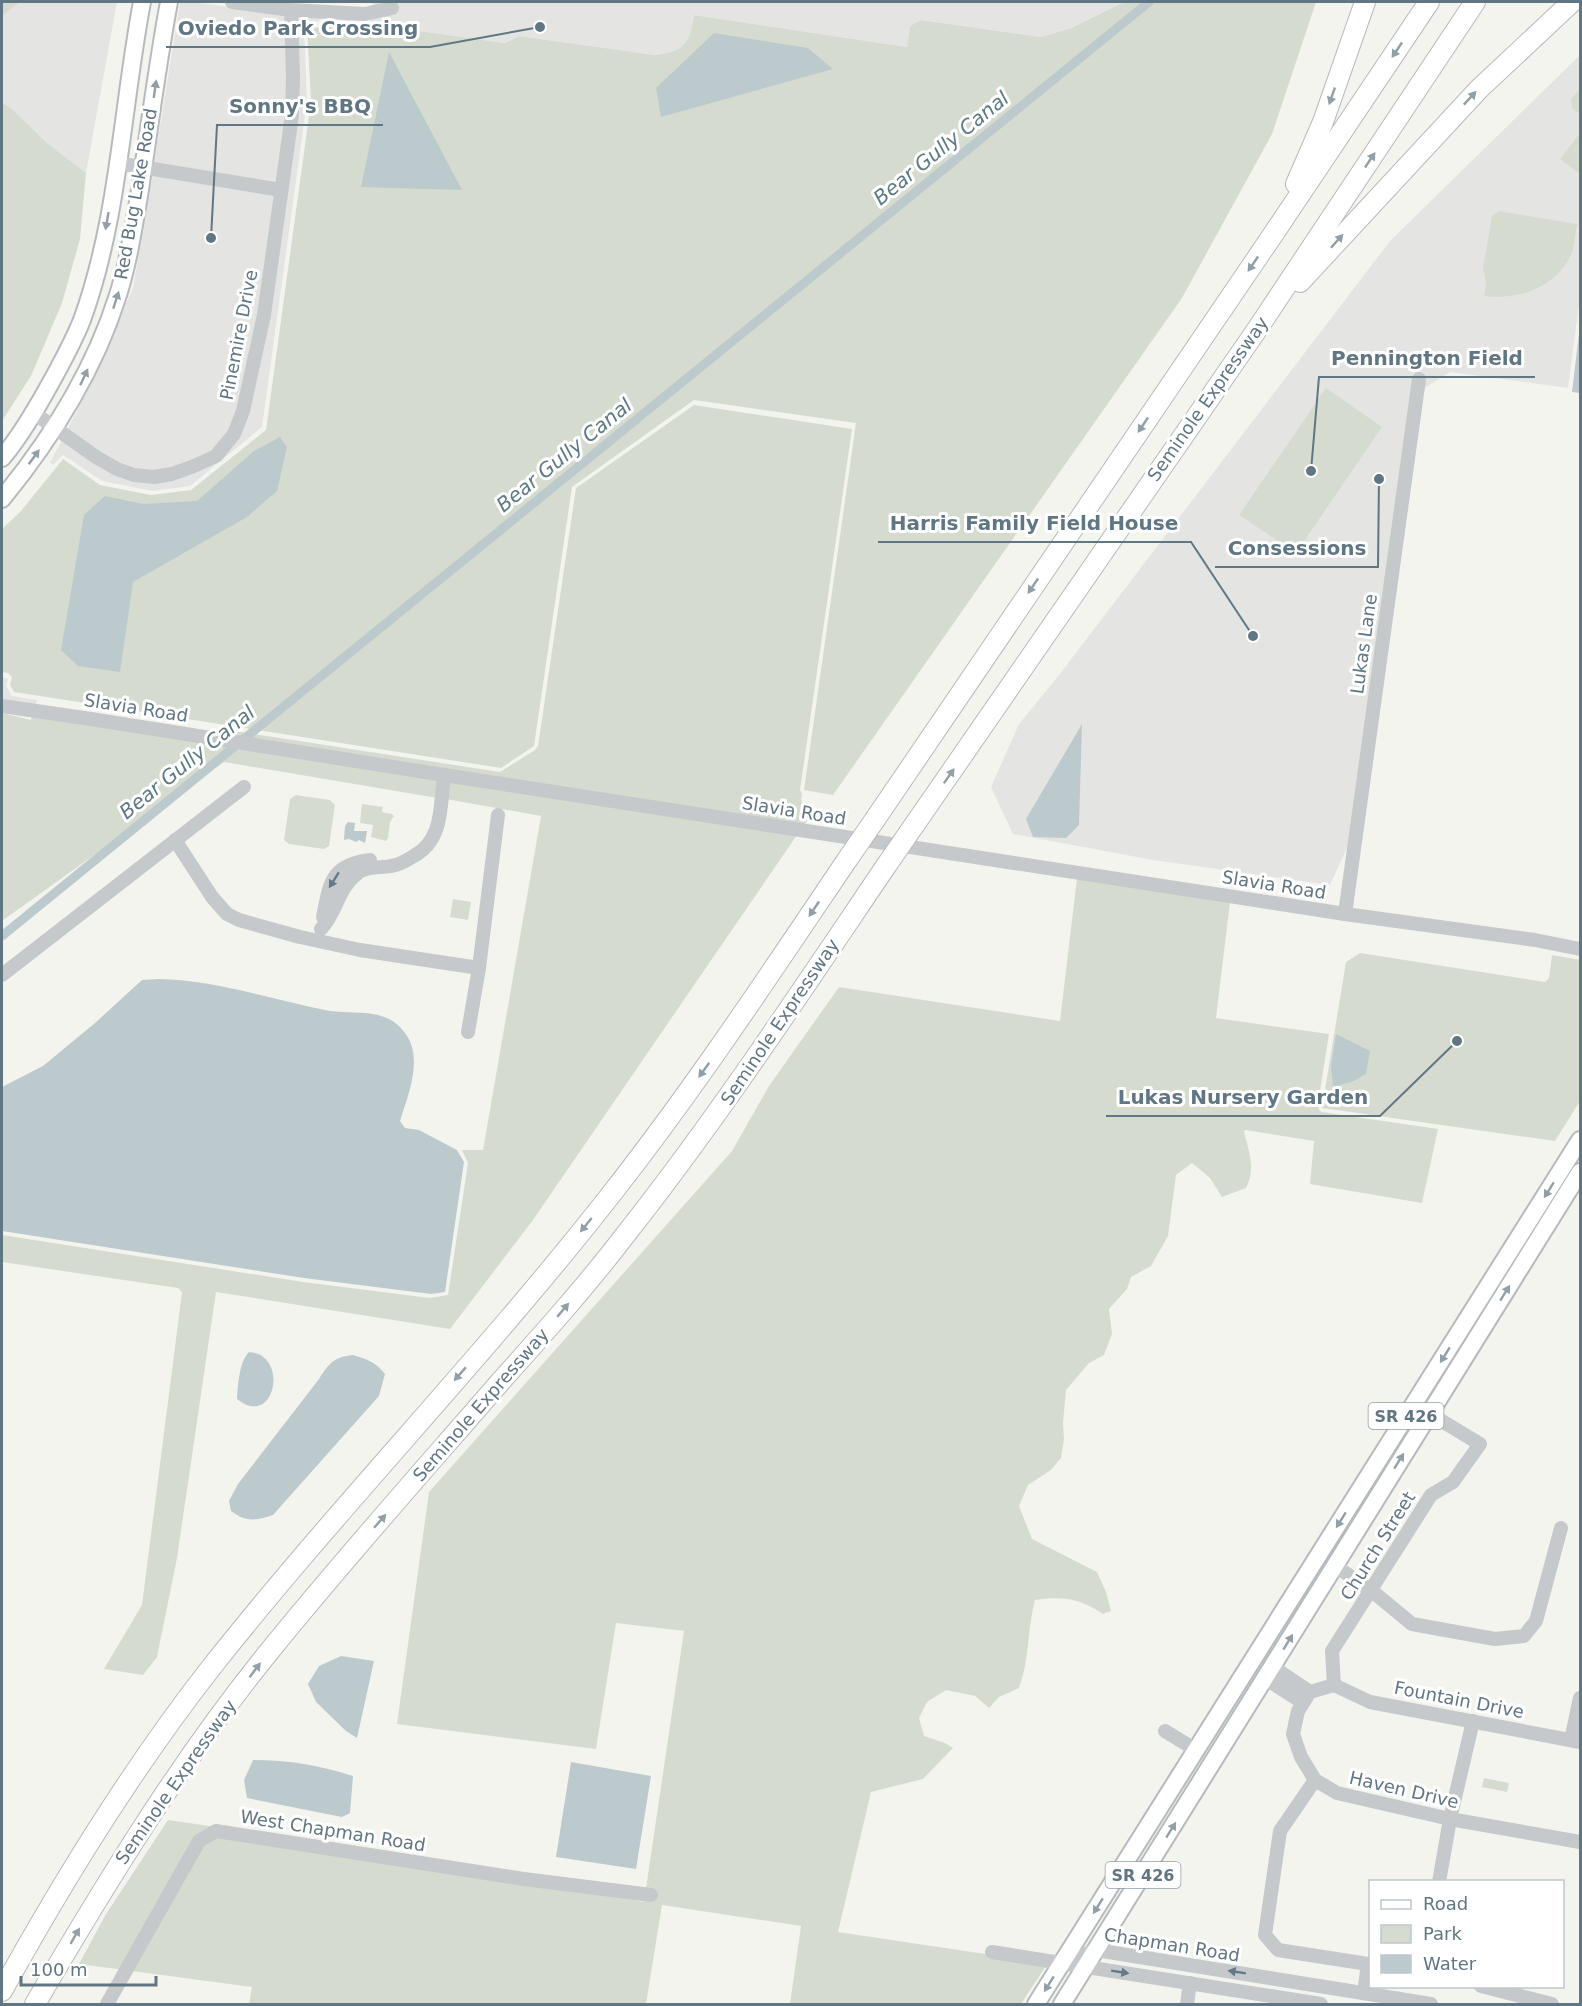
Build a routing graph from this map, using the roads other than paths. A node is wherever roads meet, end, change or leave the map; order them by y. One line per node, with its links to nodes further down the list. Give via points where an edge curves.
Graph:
1 (142, 2): 10 (main road, Red Bug Lake Road)
2 (169, 2): 11 (main road, Red Bug Lake Road, one-way to 2)
3 (232, 2): 9 (street)
4 (1365, 2): 13 (highway, one-way to 13, via 1323,122)
5 (1430, 2): 13 (highway, Seminole Expressway, one-way to 13)
6 (1476, 2): 14 (highway, Seminole Expressway, one-way to 6)
7 (1572, 2): 14 (highway, one-way to 7, via 1479,88)
8 (392, 8): 9 (street, via 364,14)
9 (291, 10): 12 (street, Pinemire Drive, via 292,115)
10 (117, 163): 11 (street); 16 (main road, Red Bug Lake Road, one-way to 16, via 105,235 81,322)
11 (143, 168): 12 (street); 17 (main road, Red Bug Lake Road, one-way to 11, via 80,387 117,298 130,249)
12 (281, 190): 17 (street, Pinemire Drive, via 264,315 243,411 234,434 216,456 172,474 134,475 117,469)
13 (1270, 239): 58 (highway, Seminole Expressway, one-way to 58, bridge, via 704,1070 540,1281 207,1672 98,1828)
14 (1256, 331): 60 (highway, Seminole Expressway, one-way to 14, bridge, via 142,1826 267,1654 544,1333 689,1153)
15 (1419, 378): 25 (street, Lukas Lane)
16 (34, 413): 17 (street, Pinemire Drive); 18 (main road, Red Bug Lake Road)
17 (56, 429): 19 (main road, Red Bug Lake Road, one-way to 17)
18 (2, 458)
19 (2, 499)
20 (2, 706): 21 (street, Slavia Road)
21 (444, 775): 25 (street, Slavia Road); 26 (street, via 439,824 432,842 393,866 362,869 341,890)
22 (244, 787): 24 (street)
23 (498, 815): 28 (street)
24 (175, 840): 26 (street, via 227,914 300,937); 29 (street)
25 (1345, 914): 27 (street, Slavia Road)
26 (320, 934): 28 (street, via 360,950)
27 (1581, 949)
28 (479, 968): 30 (street)
29 (2, 975)
30 (468, 1032)
31 (1581, 1140): 33 (main road, SR 426, one-way to 33)
32 (1581, 1172): 34 (main road, SR 426, one-way to 32)
33 (1414, 1404): 34 (street, Church Street); 45 (main road, SR 426, one-way to 45)
34 (1429, 1413): 36 (main road, SR 426, one-way to 34); 37 (street, Church Street, via 1480,1444 1453,1482 1431,1496)
35 (1562, 1528): 37 (street, via 1536,1621 1524,1636 1495,1639 1412,1624)
36 (1334, 1565): 37 (street); 38 (main road, SR 426, one-way to 36)
37 (1372, 1591): 39 (street, Church Street, via 1332,1651)
38 (1269, 1673): 40 (street); 51 (main road, SR 426, one-way to 38)
39 (1334, 1685): 40 (street); 42 (street, Fountain Drive, via 1370,1702)
40 (1306, 1697): 46 (street, via 1293,1734)
41 (1581, 1698): 44 (street)
42 (1473, 1721): 44 (street, Fountain Drive); 47 (street)
43 (1165, 1731): 45 (street)
44 (1576, 1741)
45 (1196, 1750): 53 (main road, SR 426, one-way to 53)
46 (1315, 1780): 47 (street, Haven Drive, via 1337,1793); 54 (street, via 1280,1831 1264,1935 1278,1950)
47 (1450, 1819): 48 (street, Haven Drive); 49 (street)
48 (1581, 1842)
49 (1439, 1880)
50 (651, 1895): 61 (street, West Chapman Road, via 216,1831 199,1841)
51 (1096, 1950): 53 (street, Chapman Road); 55 (main road, SR 426); 59 (street, Chapman Road, one-way to 51)
52 (992, 1953): 53 (street)
53 (1062, 1963): 55 (street, Chapman Road); 62 (main road, SR 426, one-way to 62)
54 (1369, 1965): 59 (street)
55 (1086, 1966): 56 (street, Chapman Road, one-way to 56); 63 (main road, SR 426)
56 (1190, 1983): 64 (street); 65 (street, Chapman Road)
57 (1489, 1988): 67 (street)
58 (2, 1991)
59 (1364, 1993): 66 (street, Chapman Road)
60 (35, 2004)
61 (107, 2004)
62 (1036, 2004)
63 (1062, 2004)
64 (1187, 2004)
65 (1321, 2004)
66 (1431, 2004)
67 (1552, 2004)

